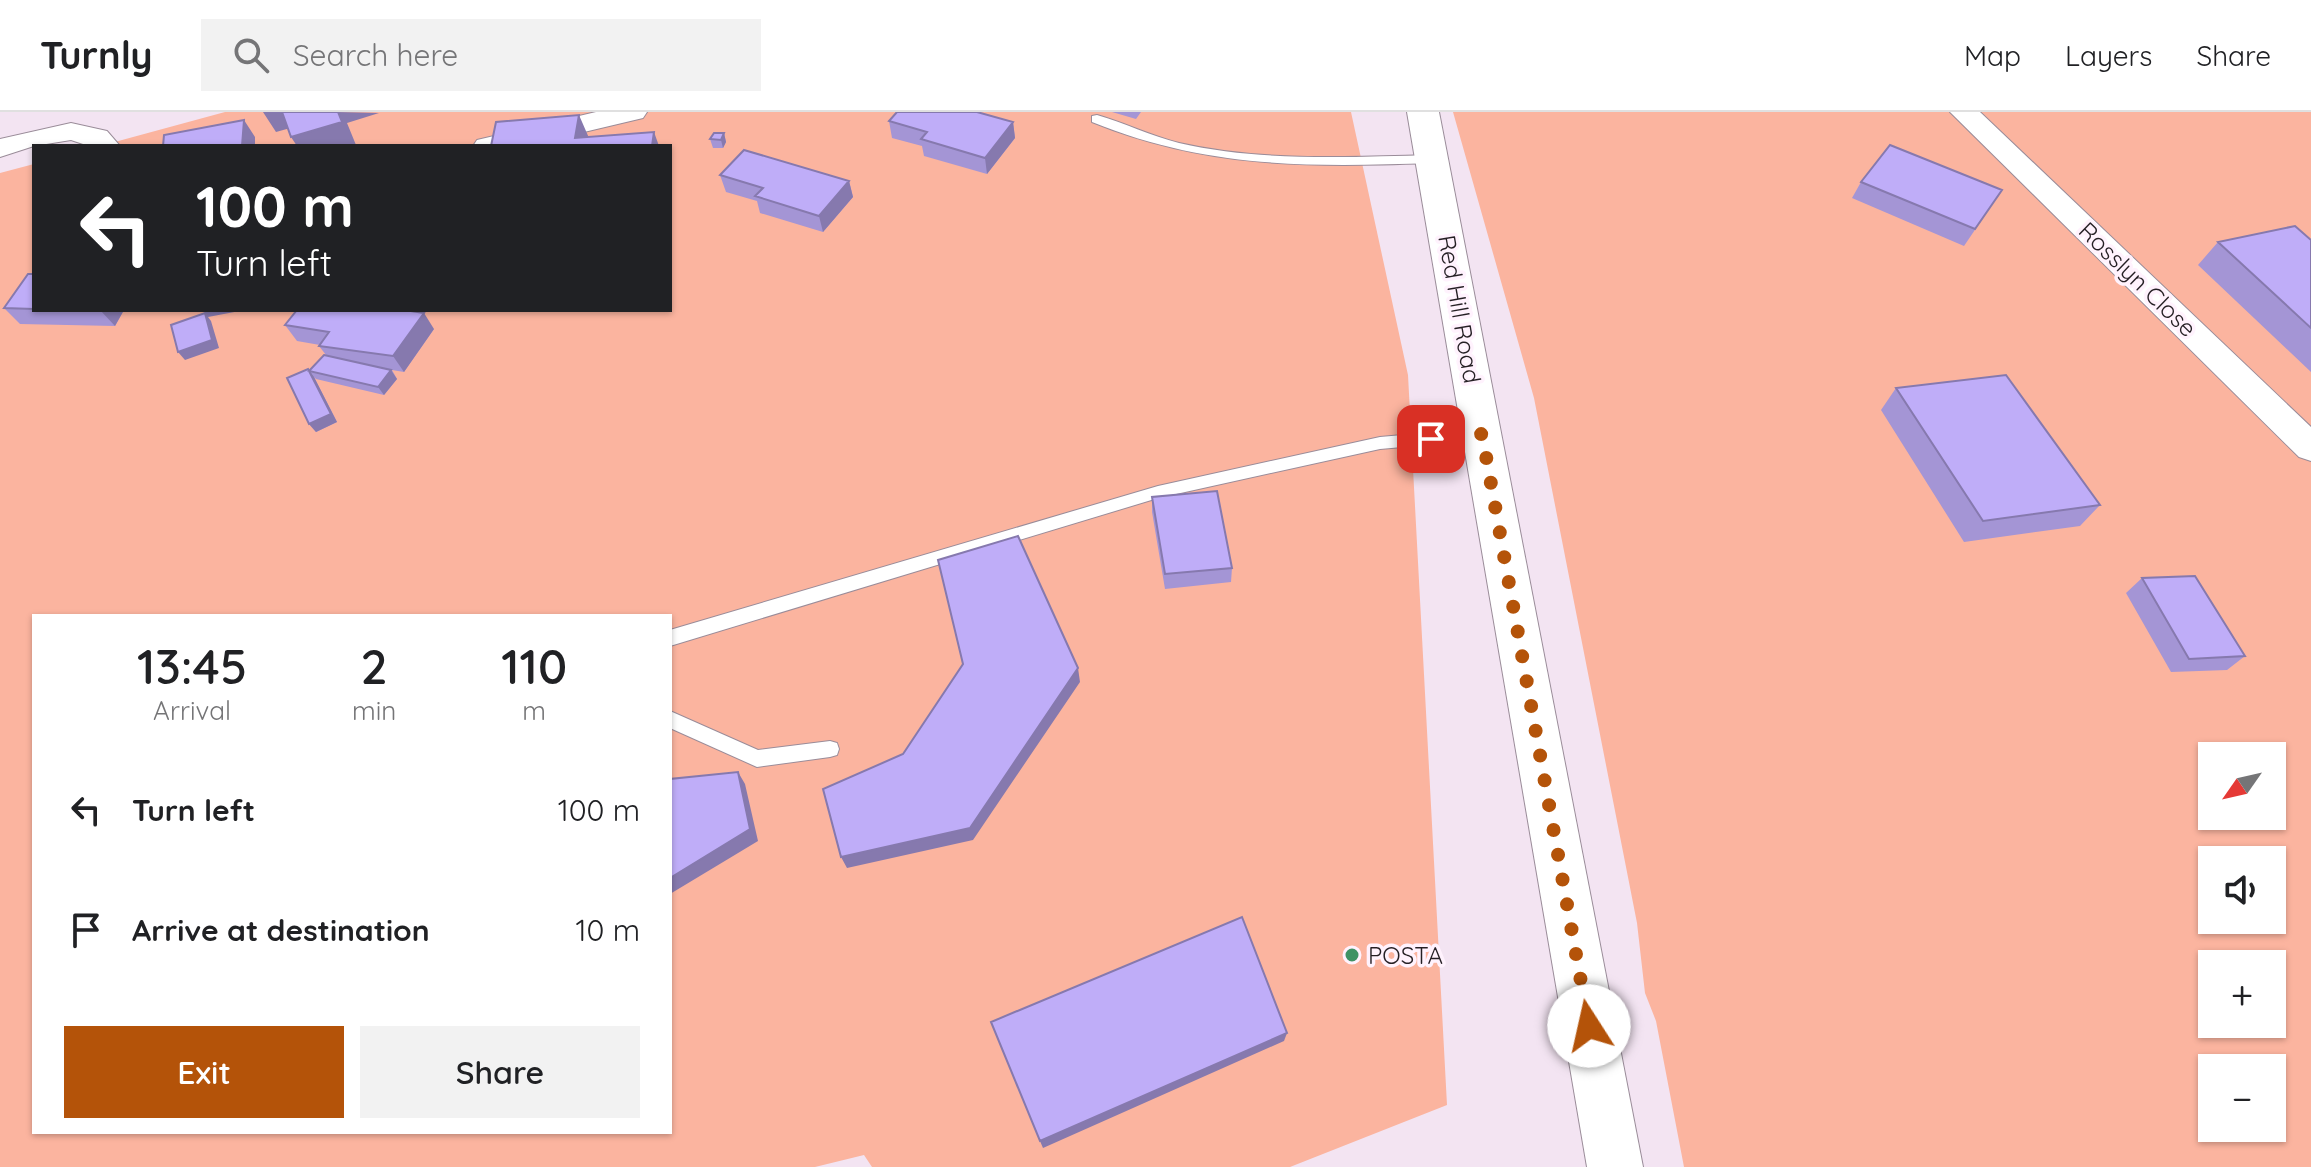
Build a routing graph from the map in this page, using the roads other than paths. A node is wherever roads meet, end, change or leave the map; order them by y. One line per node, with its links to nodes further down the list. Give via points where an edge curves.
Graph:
1 (633, 112): 6 (street)
2 (1423, 112): 8 (main road, Red Hill Road)
3 (1964, 112): 10 (street, Rosslyn Close)
4 (1097, 119): 8 (lane, via 1136,137 1246,159)
5 (105, 144): 7 (street, via 83,130)
6 (496, 144)
7 (0, 148)
8 (1433, 159): 9 (main road, Red Hill Road)
9 (1482, 434): 11 (lane, via 1380,443 1158,492); 14 (main road, Red Hill Road)
10 (2311, 448)
11 (672, 637)
12 (672, 720): 13 (lane, via 757,759)
13 (830, 749)
14 (1615, 1167)

